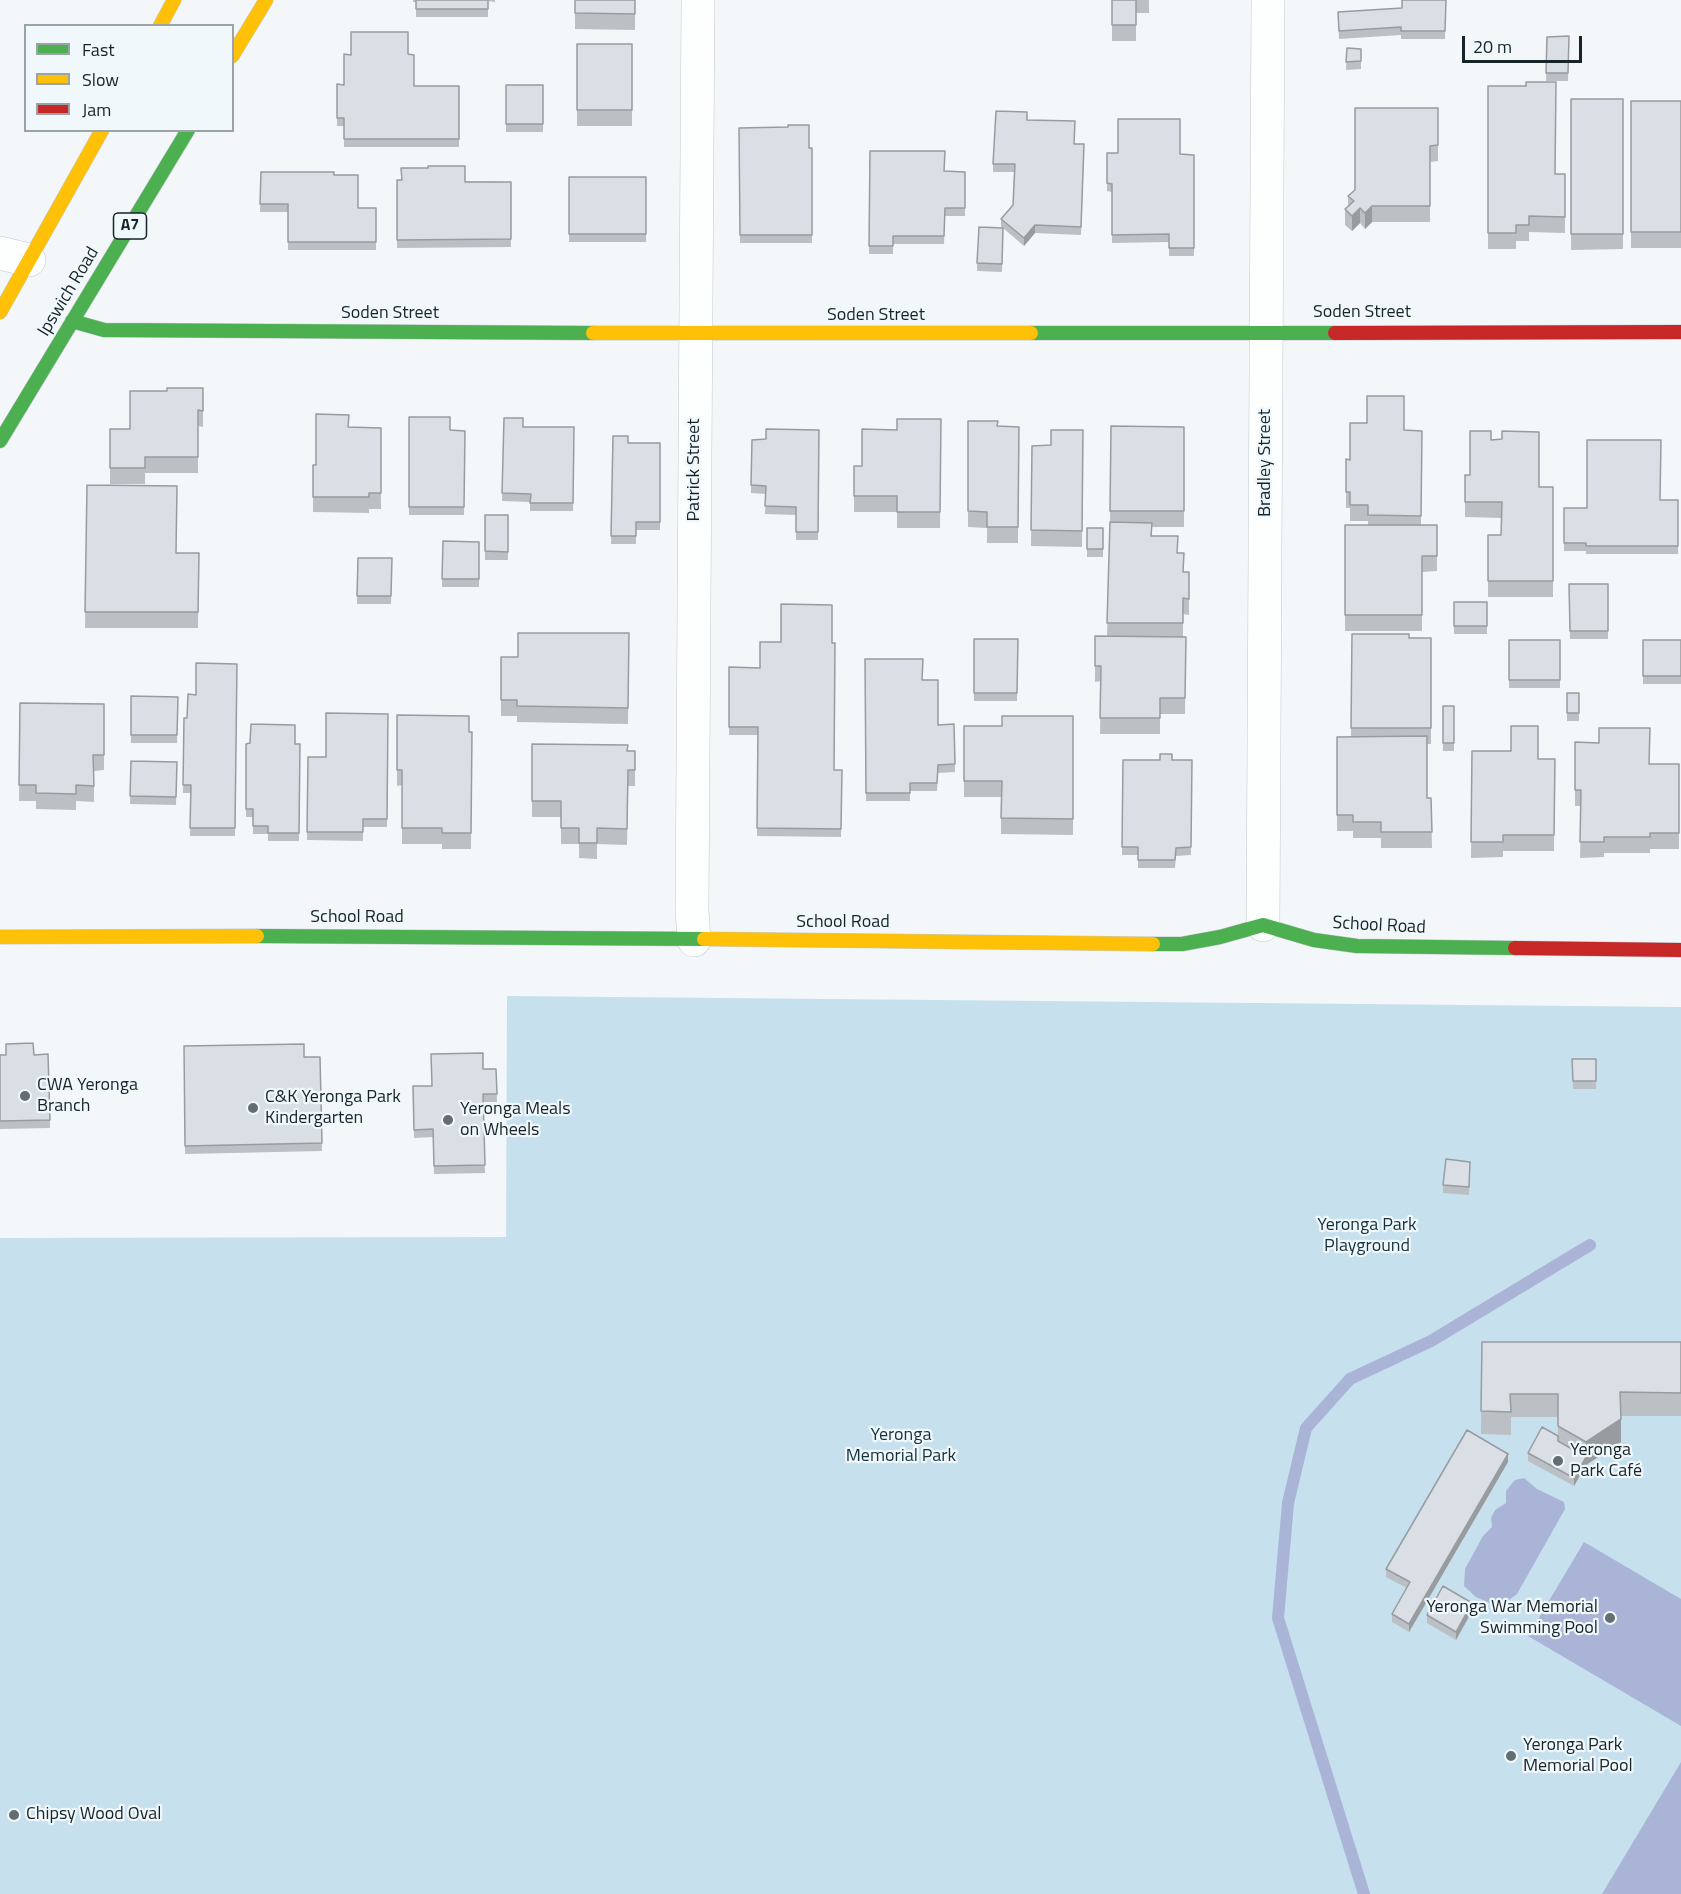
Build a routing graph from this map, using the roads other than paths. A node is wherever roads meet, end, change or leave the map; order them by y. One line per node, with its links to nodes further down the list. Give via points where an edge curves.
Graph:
1 (174, 0): 5 (main road)
2 (266, 0): 6 (main road)
3 (698, 0): 14 (street, Patrick Street)
4 (1268, 0): 12 (street, Bradley Street)
5 (161, 24)
6 (234, 53)
7 (101, 132): 9 (main road)
8 (187, 132): 11 (main road, Ipswich Road / A7)
9 (15, 256): 10 (main road)
10 (0, 312)
11 (72, 321): 14 (main road, Soden Street, via 104,330); 15 (main road, Ipswich Road / A7)
12 (1267, 331): 13 (main road, Soden Street); 14 (main road, Soden Street); 16 (street, Bradley Street)
13 (1681, 332)
14 (696, 334): 18 (street, Patrick Street)
15 (0, 441)
16 (1263, 926): 18 (main road, School Road, via 1182,944); 19 (main road, School Road, via 1314,940 1357,946)
17 (0, 937): 18 (main road, School Road)
18 (694, 940)
19 (1681, 950)

